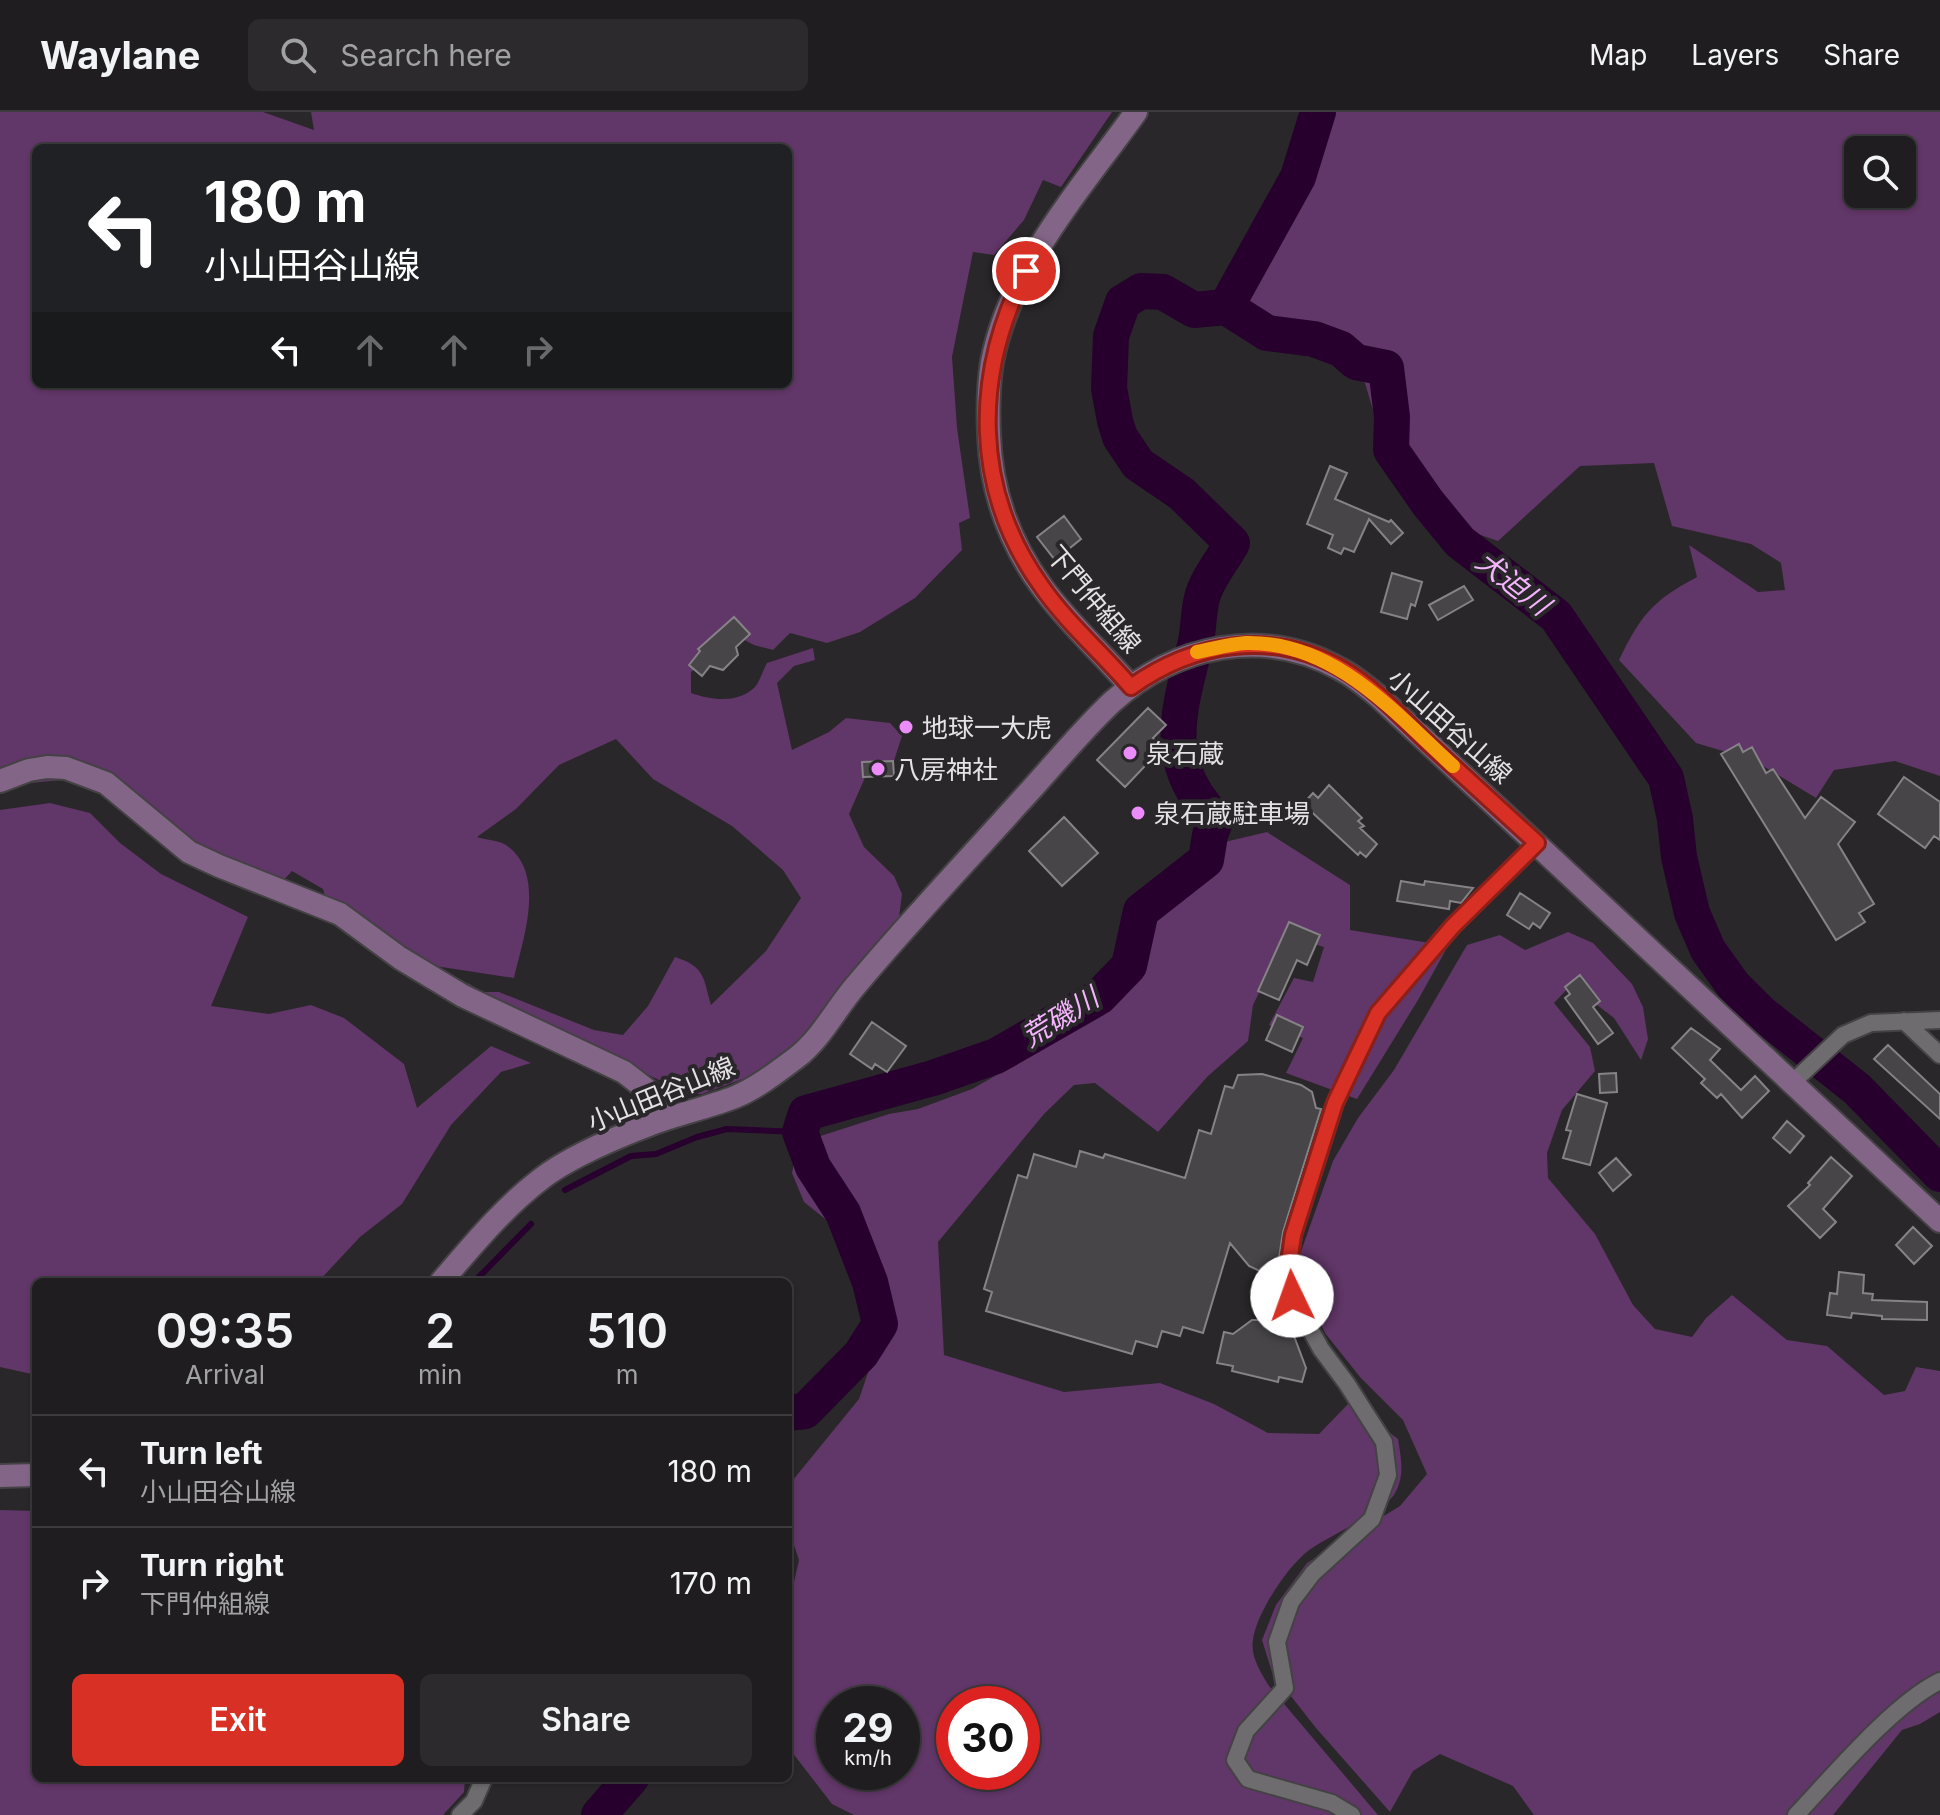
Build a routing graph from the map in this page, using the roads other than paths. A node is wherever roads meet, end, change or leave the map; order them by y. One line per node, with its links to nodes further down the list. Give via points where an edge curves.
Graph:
1 (1136, 112): 2 (main road, 下門仲組線, via 1050,232 1013,295 991,364 988,408 999,505 1020,552 1050,598)
2 (1131, 687): 4 (main road, 小山田谷山線, via 1170,663 1246,643 1320,659 1379,697); 9 (main road, 小山田谷山線, via 938,892 800,1055 754,1088)
3 (0, 781): 9 (main road, via 47,767 66,768 106,783 189,852 340,914 463,996 624,1072 651,1093)
4 (1537, 843): 8 (main road, 小山田谷山線); 17 (street, via 1453,926 1378,1013 1335,1103 1293,1235 1288,1270 1292,1296 1384,1442 1388,1475 1372,1519 1313,1573 1291,1602 1277,1642 1285,1688 1246,1731 1235,1760 1248,1779 1332,1803)
5 (1940, 1020): 6 (street)
6 (1904, 1021): 7 (street); 8 (street, via 1871,1023 1843,1035)
7 (1940, 1055)
8 (1792, 1083): 10 (main road, 小山田谷山線)
9 (669, 1118): 11 (main road, 小山田谷山線, via 545,1176 499,1216)
10 (1940, 1221)
11 (445, 1278)
12 (32, 1475): 13 (main road)
13 (0, 1476)
14 (1940, 1681): 18 (street, via 1881,1727)
15 (482, 1782): 16 (street)
16 (460, 1815)
17 (1352, 1815)
18 (1796, 1815)

